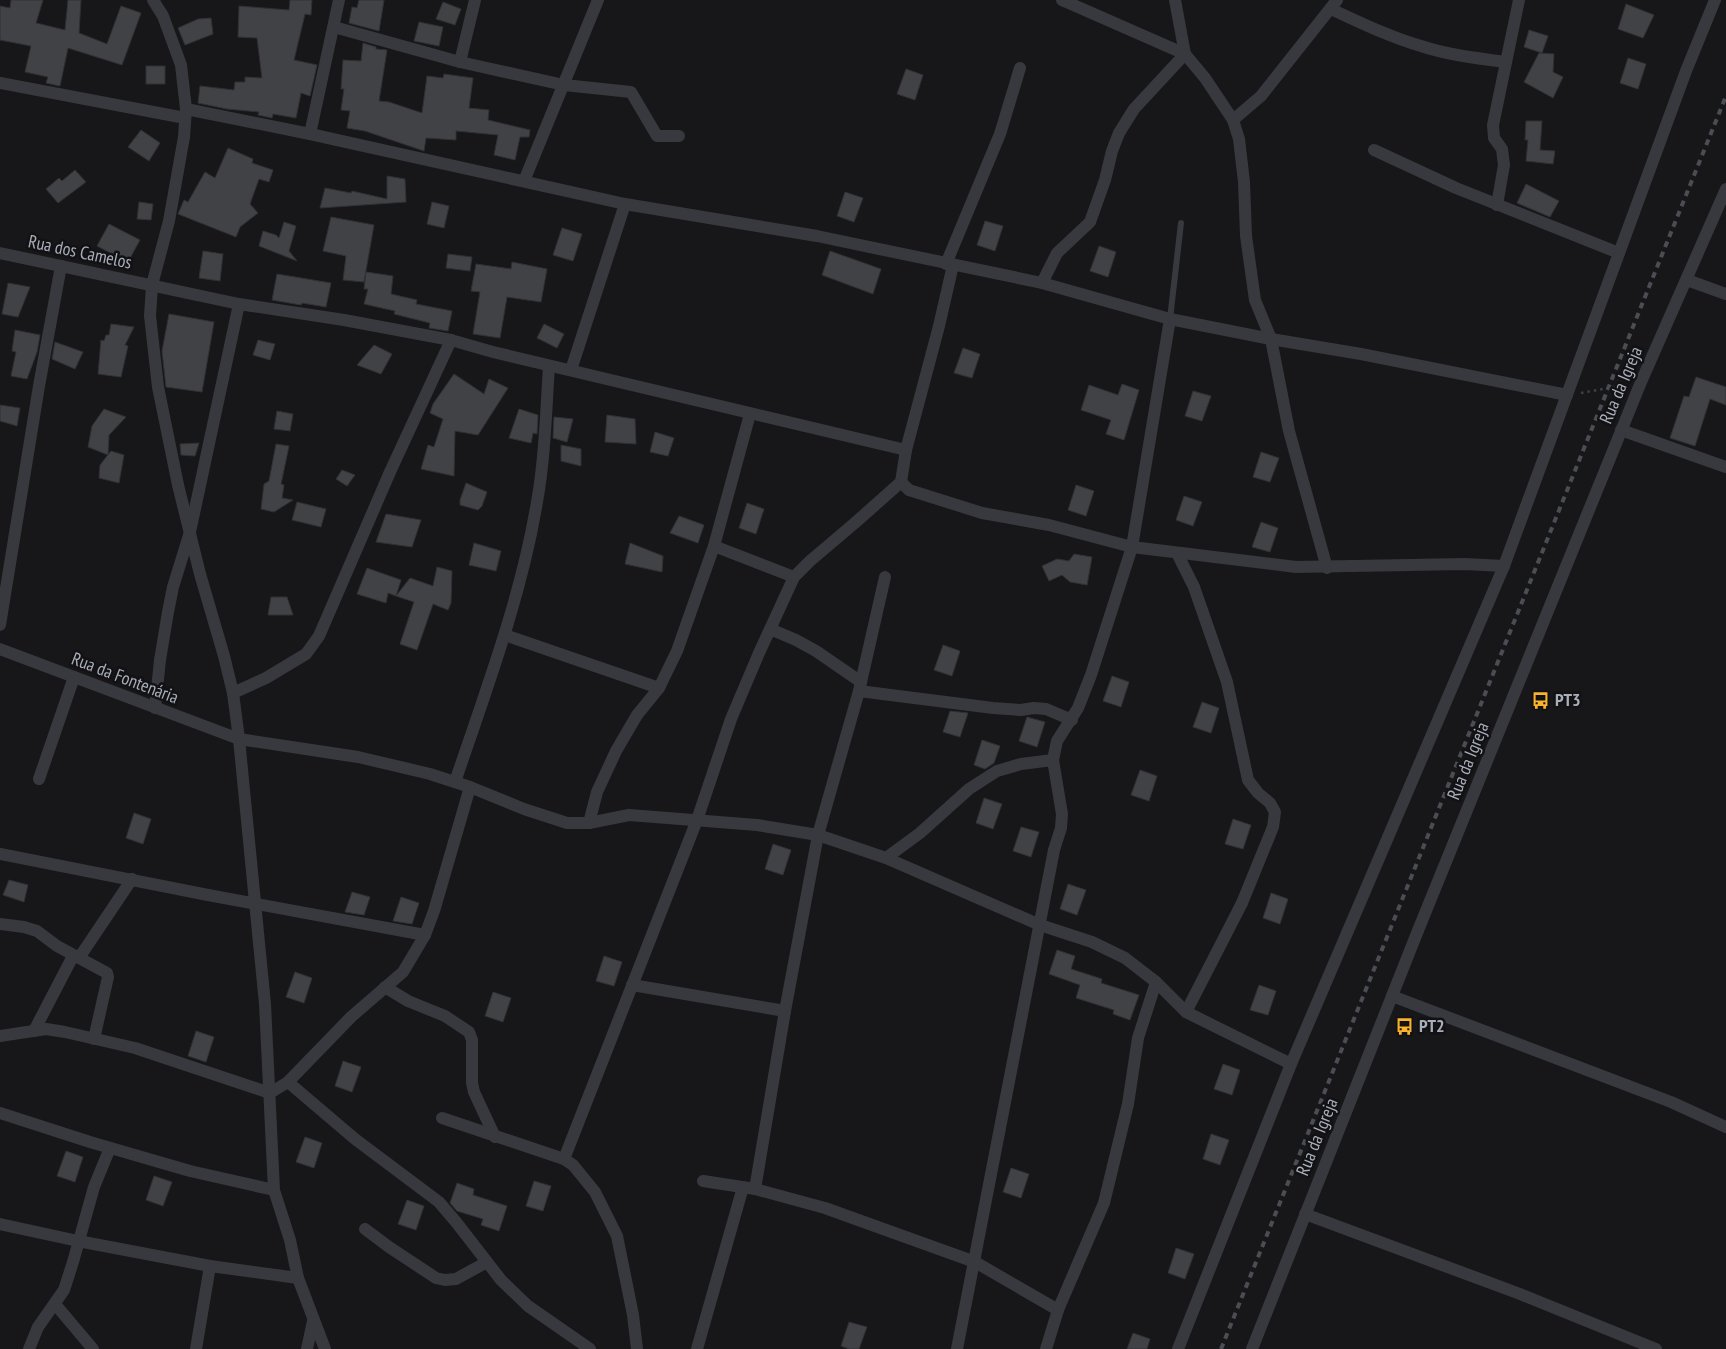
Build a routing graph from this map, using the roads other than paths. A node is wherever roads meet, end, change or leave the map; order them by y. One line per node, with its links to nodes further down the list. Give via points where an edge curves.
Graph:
1 (153, 0): 17 (street, via 181,65)
2 (339, 0): 10 (street)
3 (476, 0): 12 (street)
4 (598, 0): 16 (street)
5 (1062, 0): 11 (street)
6 (1175, 0): 11 (street)
7 (1519, 0): 13 (street)
8 (1715, 0): 28 (street)
9 (1334, 5): 13 (street, via 1382,33 1422,47); 18 (street, via 1260,96)
10 (334, 27): 12 (street); 19 (street)
11 (1185, 54): 18 (street); 32 (street, via 1134,109 1119,132 1090,222 1057,253)
12 (460, 62): 16 (street)
13 (1505, 62): 25 (street, via 1493,125 1504,165)
14 (1020, 68): 29 (street, via 1000,134)
15 (0, 83): 17 (street)
16 (564, 85): 20 (street, via 631,92 657,136); 22 (street)
17 (186, 114): 19 (street); 33 (street, via 169,221)
18 (1234, 120): 37 (street, via 1239,139 1246,236 1255,300)
19 (310, 134): 22 (street)
20 (680, 136)
21 (1374, 150): 25 (street)
22 (524, 181): 24 (street)
23 (1726, 189): 31 (street, Rua da Igreja)
24 (625, 204): 29 (street, via 816,236); 40 (street)
25 (1497, 205): 28 (street)
26 (1181, 223): 36 (lane)
27 (0, 253): 30 (street, Rua dos Camelos)
28 (1619, 253): 41 (street)
29 (949, 265): 32 (street); 44 (street, via 939,326)
30 (61, 266): 33 (street, Rua dos Camelos); 55 (street)
31 (1687, 280): 34 (street); 43 (street, Rua da Igreja)
32 (1042, 283): 36 (street)
33 (152, 285): 35 (street, Rua dos Camelos); 47 (street, via 150,316 158,387)
34 (1726, 294)
35 (239, 304): 38 (street, Rua dos Camelos); 47 (street)
36 (1170, 319): 37 (street); 49 (street)
37 (1271, 339): 41 (street); 52 (street, via 1290,431)
38 (451, 340): 39 (street, Rua dos Camelos); 62 (street, via 319,636 306,654)
39 (549, 366): 40 (street, Rua dos Camelos); 57 (street, via 537,502)
40 (571, 370): 42 (street, Rua dos Camelos)
41 (1567, 395): 51 (street)
42 (750, 414): 44 (street, Rua dos Camelos); 48 (street)
43 (1621, 430): 45 (street); 84 (street, Rua da Igreja)
44 (906, 450): 46 (street)
45 (1726, 467)
46 (901, 482): 49 (street, via 908,490 920,495 982,513 1049,525); 53 (street)
47 (190, 532): 62 (street); 63 (street, via 168,612)
48 (714, 546): 53 (street); 61 (street, via 677,651)
49 (1132, 547): 50 (street); 64 (street, via 1091,675)
50 (1177, 553): 52 (street); 86 (street, via 1194,587 1227,682 1248,780 1275,812 1273,827 1242,903)
51 (1504, 566): 52 (street); 90 (street)
52 (1327, 568)
53 (794, 577): 56 (street)
54 (885, 577): 60 (street)
55 (0, 625)
56 (770, 628): 60 (street, via 816,651); 70 (street, via 731,719)
57 (505, 635): 61 (street); 68 (street)
58 (0, 649): 59 (street, Rua da Fontenária)
59 (74, 677): 63 (street, Rua da Fontenária); 67 (street)
60 (860, 687): 64 (street, via 993,708 1046,709); 72 (street)
61 (660, 688): 71 (street, via 637,715 616,751 597,792)
62 (232, 694): 65 (street)
63 (155, 708): 65 (street, Rua da Fontenária)
64 (1072, 720): 66 (street, via 1057,740)
65 (239, 739): 68 (street, Rua da Fontenária, via 358,758); 76 (street)
66 (1053, 760): 74 (street, via 996,770); 78 (street, via 1062,814)
67 (39, 779)
68 (455, 782): 69 (street, Rua da Fontenária)
69 (470, 786): 71 (street, Rua da Fontenária, via 567,823); 79 (street)
70 (697, 820): 71 (street, Rua da Fontenária, via 629,815); 72 (street, Rua da Fontenária); 82 (street)
71 (589, 822)
72 (818, 835): 74 (street, Rua da Fontenária); 85 (street)
73 (0, 854): 75 (street)
74 (886, 858): 78 (street, Rua da Fontenária)
75 (132, 879): 76 (street); 80 (street)
76 (254, 903): 79 (street); 92 (street)
77 (0, 924): 80 (street, via 37,931)
78 (1040, 925): 81 (street, Rua da Fontenária, via 1092,942 1125,958); 107 (street)
79 (425, 935): 83 (street, via 403,972)
80 (76, 957): 87 (street); 89 (street, via 103,970 108,977)
81 (1156, 982): 86 (street, Rua da Fontenária); 111 (street, via 1138,1038 1128,1104 1104,1203)
82 (632, 984): 85 (street); 98 (street)
83 (385, 987): 91 (street); 96 (street, via 408,1001 446,1016 469,1032 472,1040 472,1083)
84 (1392, 996): 95 (street, via 1671,1102); 102 (street, Rua da Igreja)
85 (785, 1011): 100 (street)
86 (1186, 1012): 90 (street, Rua da Fontenária)
87 (34, 1031): 88 (street); 89 (street, via 46,1029)
88 (0, 1036)
89 (94, 1039): 92 (street, via 135,1048)
90 (1291, 1064): 123 (street)
91 (288, 1082): 92 (street); 106 (street, via 355,1139 439,1202)
92 (270, 1093): 101 (street)
93 (0, 1113): 97 (street)
94 (442, 1118): 96 (street)
95 (1726, 1127)
96 (495, 1137): 98 (street)
97 (110, 1148): 101 (street); 105 (street)
98 (564, 1159): 119 (street, via 573,1164 594,1192 617,1236)
99 (703, 1181): 100 (street)
100 (749, 1188): 107 (street, via 825,1208); 120 (street)
101 (274, 1190): 109 (street)
102 (1305, 1214): 124 (street, Rua da Igreja); 125 (street, via 1520,1294)
103 (0, 1224): 105 (street)
104 (365, 1229): 106 (street, via 436,1278 456,1279)
105 (78, 1241): 108 (street); 110 (street, via 64,1290)
106 (487, 1262): 118 (street, via 528,1306)
107 (975, 1262): 111 (street); 121 (street)
108 (210, 1266): 109 (street); 115 (street)
109 (298, 1278): 112 (street)
110 (55, 1304): 113 (street, via 38,1327); 114 (street)
111 (1058, 1310): 122 (street)
112 (314, 1318): 116 (street); 117 (street)
113 (29, 1349)
114 (93, 1349)
115 (196, 1349)
116 (307, 1349)
117 (325, 1349)
118 (590, 1349)
119 (637, 1349)
120 (697, 1349)
121 (957, 1349)
122 (1046, 1349)
123 (1178, 1349)
124 (1252, 1349)
125 (1656, 1349)

